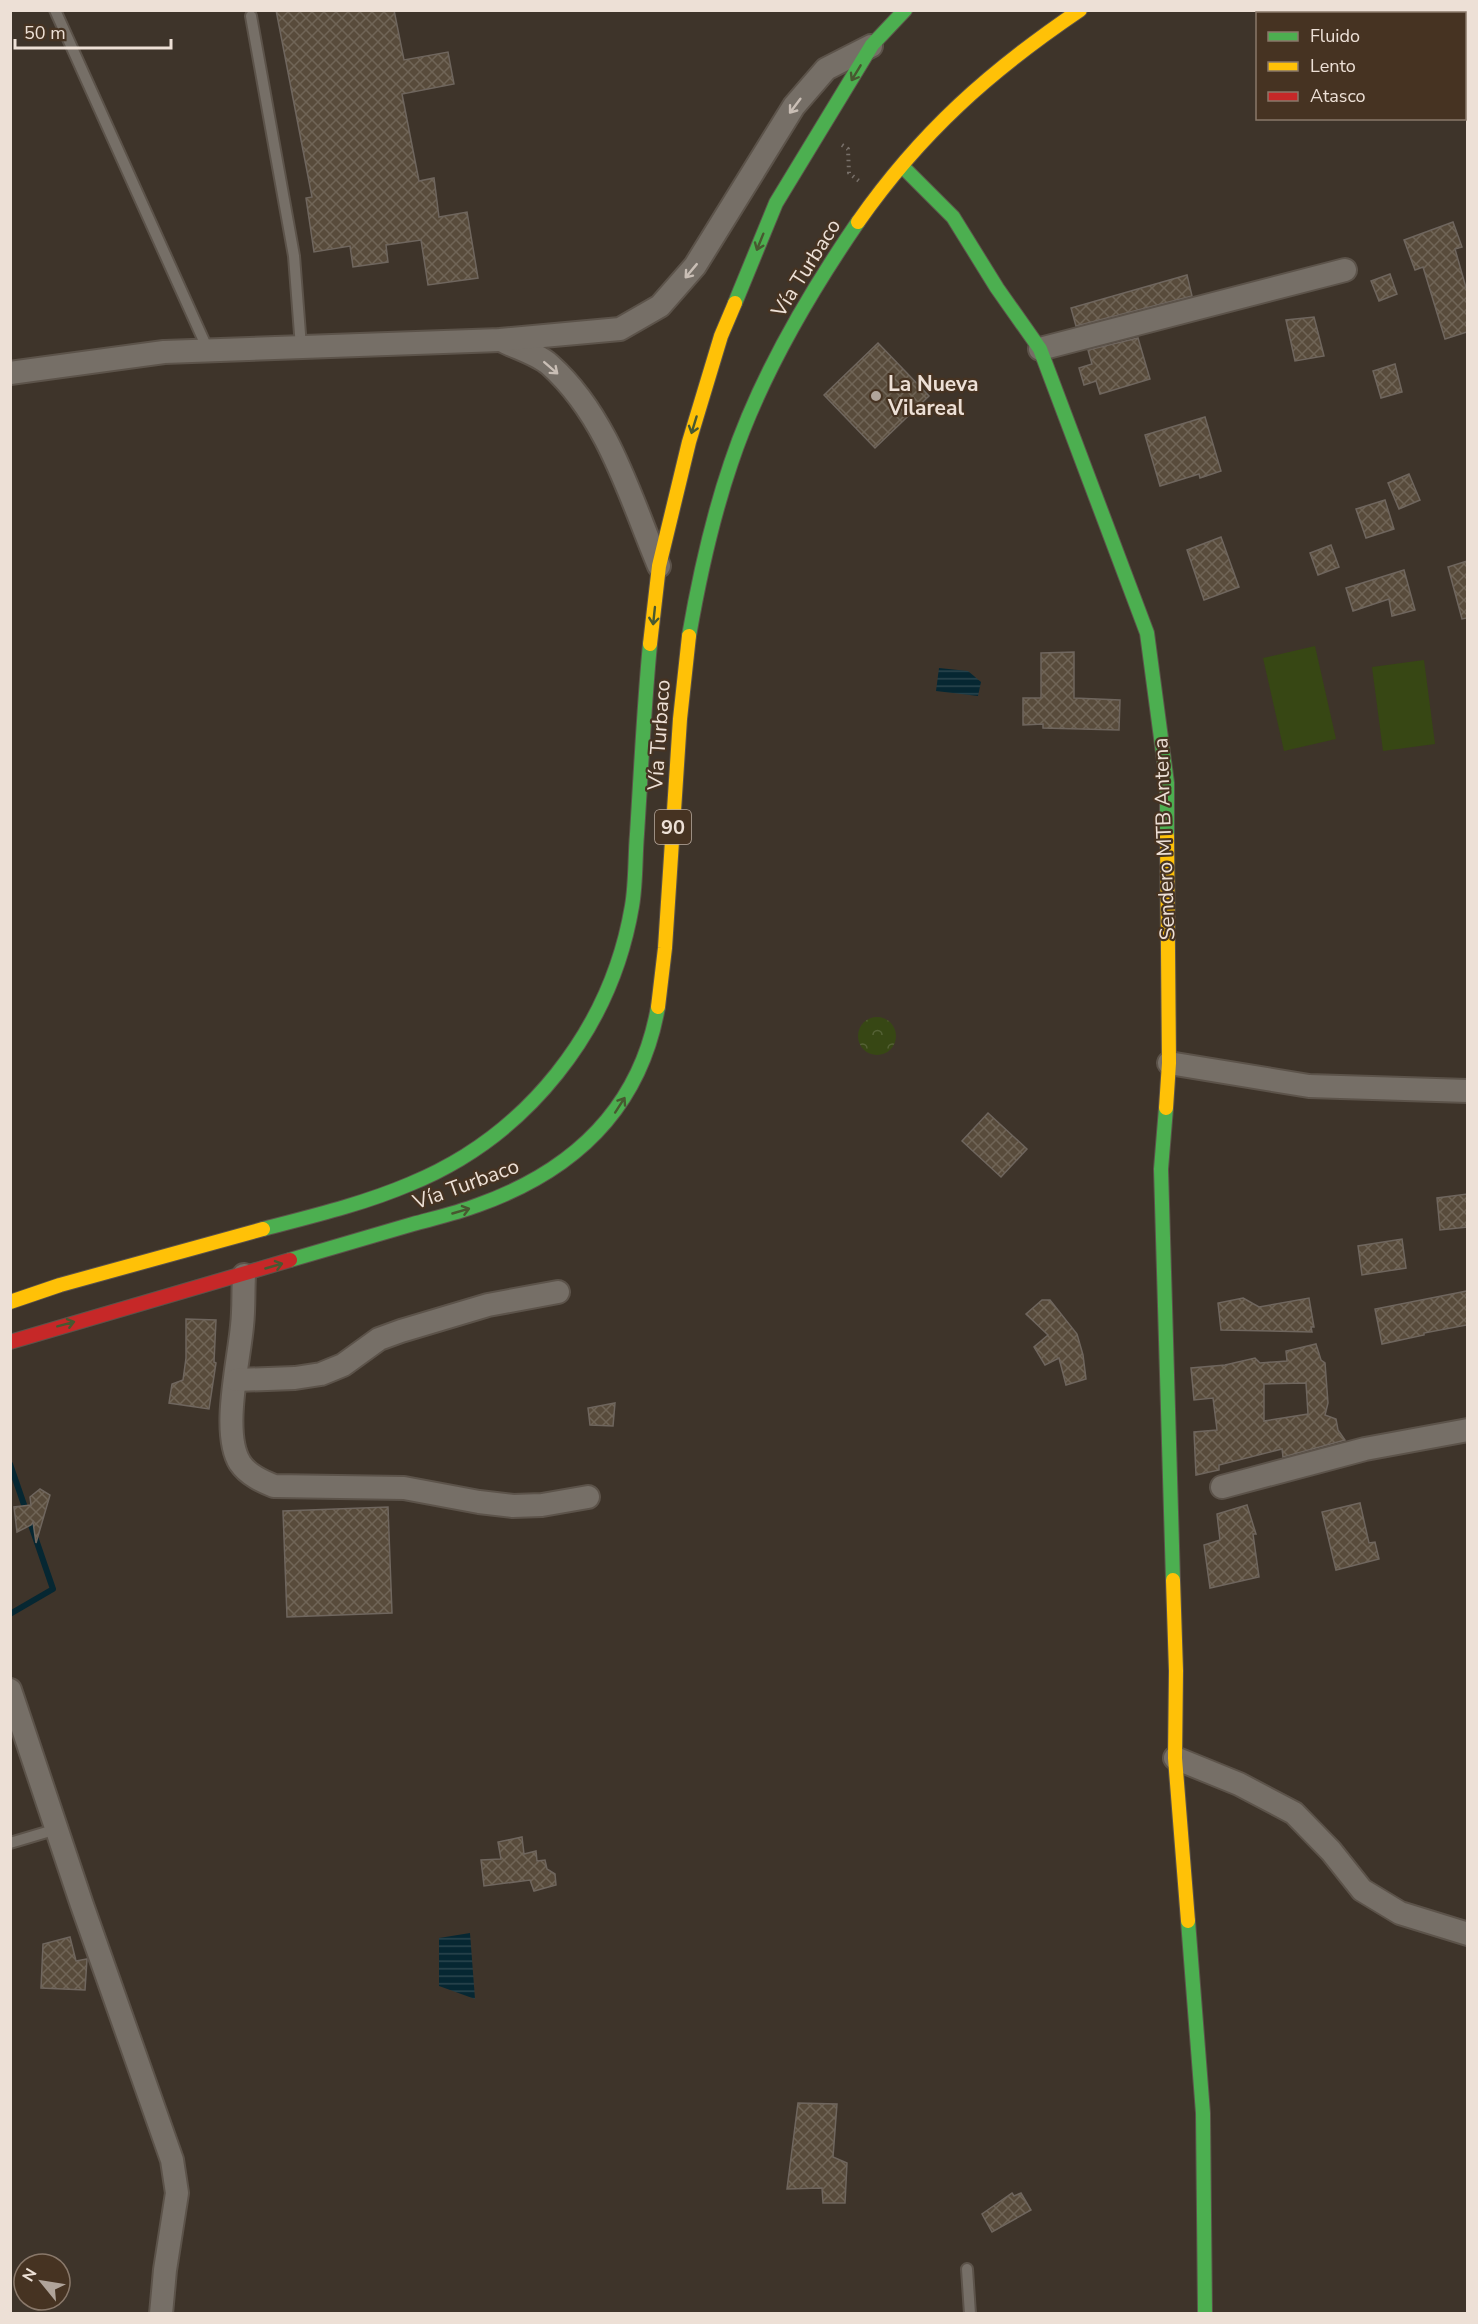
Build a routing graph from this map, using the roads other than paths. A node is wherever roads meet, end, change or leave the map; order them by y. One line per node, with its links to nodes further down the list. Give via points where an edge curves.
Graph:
1 (54, 10): 11 (lane)
2 (904, 10): 5 (main road, Vía Turbaco / 90)
3 (1080, 10): 6 (main road, Vía Turbaco / 90, via 1032,42 956,105)
4 (251, 16): 9 (lane, via 294,255)
5 (872, 45): 8 (street, one-way to 8, via 826,69 794,106 695,266 660,306 620,329); 13 (main road, Vía Turbaco / 90, one-way to 13, via 776,203 725,325 689,442)
6 (902, 166): 10 (main road, Sendero MTB Antena, via 953,217); 16 (main road, Vía Turbaco / 90, one-way to 6, via 508,1195 541,1178 580,1150 616,1111 632,1086 656,1019 687,659 698,583 729,467 774,363 838,249)
7 (1345, 270): 10 (street)
8 (500, 340): 9 (street); 13 (street, one-way to 13, via 549,364 587,405 615,458)
9 (301, 347): 11 (street)
10 (1040, 349): 14 (main road, Sendero MTB Antena, via 1147,633 1167,783)
11 (208, 351): 12 (street, via 164,352)
12 (10, 373)
13 (659, 566): 18 (main road, Vía Turbaco / 90, one-way to 18, via 632,905 618,965 598,1012 570,1057 537,1098 460,1160 384,1195)
14 (1169, 1063): 15 (street, via 1309,1086); 25 (main road, Sendero MTB Antena, via 1161,1169 1176,1671)
15 (1467, 1090)
16 (244, 1275): 19 (main road, Vía Turbaco / 90, one-way to 16); 20 (street)
17 (558, 1292): 20 (street, via 488,1305 420,1324 379,1339 343,1365 321,1374)
18 (10, 1302)
19 (10, 1342)
20 (236, 1380): 23 (street, via 232,1444 241,1463 257,1479 274,1486 404,1488 513,1506)
21 (1467, 1430): 22 (street, via 1365,1449)
22 (1222, 1487)
23 (588, 1497)
24 (10, 1690): 26 (street)
25 (1174, 1758): 28 (street, via 1239,1784 1294,1813 1362,1890 1400,1913); 32 (main road, Sendero MTB Antena, via 1203,2113)
26 (57, 1829): 27 (lane); 30 (street, via 172,2160 177,2193)
27 (10, 1843)
28 (1467, 1934)
29 (967, 2269): 31 (lane)
30 (161, 2313)
31 (970, 2313)
32 (1205, 2313)

